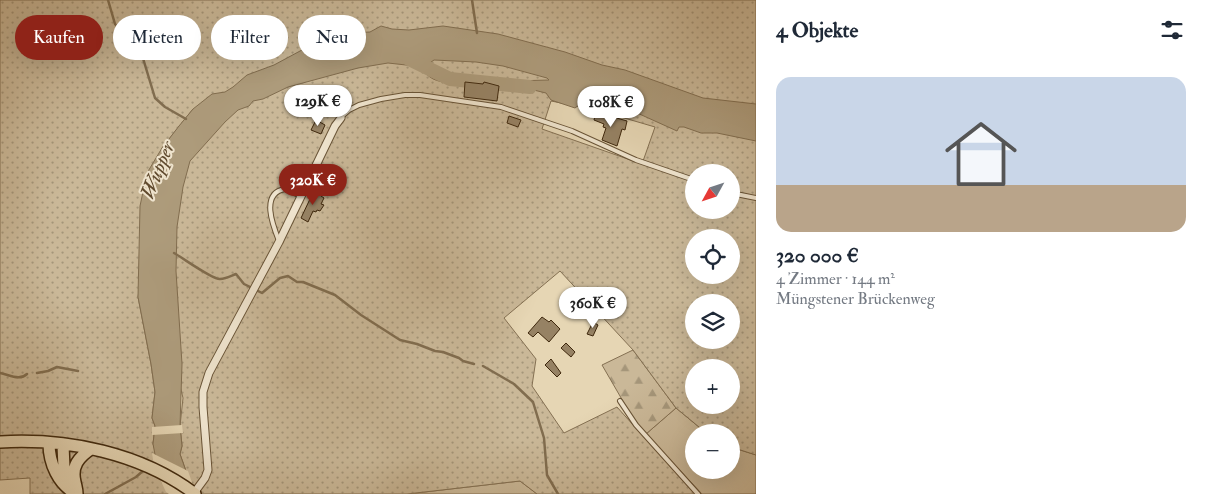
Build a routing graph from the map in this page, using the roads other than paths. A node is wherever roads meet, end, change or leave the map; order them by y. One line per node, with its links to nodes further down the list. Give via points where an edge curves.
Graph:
1 (341, 118): 2 (lane, via 359,105 405,95 501,107 572,131 636,160); 4 (street)
2 (685, 177)
3 (740, 195): 5 (lane)
4 (301, 196): 6 (street); 6 (lane, via 284,189 271,197 270,211)
5 (756, 198)
6 (279, 242): 12 (street, via 205,382 203,407 208,470)
7 (620, 401): 14 (lane, via 636,425)
8 (0, 442): 9 (main road)
9 (49, 443): 10 (main road); 13 (main road, via 53,466 68,490)
10 (63, 445): 11 (main road); 13 (main road, via 66,476)
11 (91, 449): 12 (main road, via 158,471); 13 (main road, via 74,466)
12 (194, 493)
13 (77, 494)
14 (698, 494)

